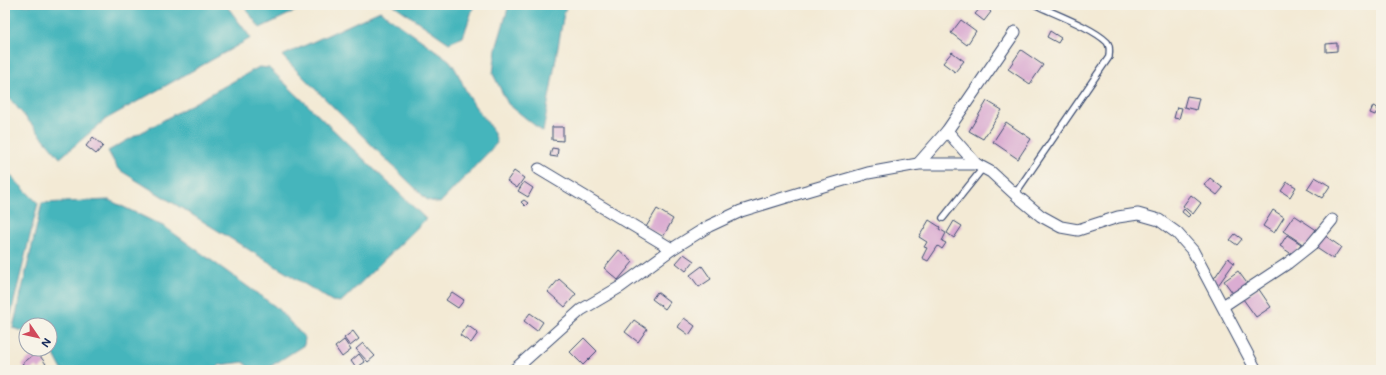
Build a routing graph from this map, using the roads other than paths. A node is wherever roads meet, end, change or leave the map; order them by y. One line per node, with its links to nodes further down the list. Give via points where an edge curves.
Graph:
1 (1036, 5): 7 (lane, via 1087,29 1107,43 1110,49 1108,57)
2 (1015, 32): 3 (street)
3 (947, 131): 4 (street); 5 (street)
4 (918, 164): 5 (street); 10 (street, via 868,173 741,211 709,226)
5 (980, 166): 7 (street, via 991,172); 8 (lane)
6 (539, 169): 10 (street)
7 (1015, 194): 11 (street, via 1041,216 1061,227 1078,230 1118,217 1138,214 1159,220 1177,233 1193,251)
8 (943, 218)
9 (1332, 220): 11 (street, via 1312,244 1288,263)
10 (672, 249): 12 (street, via 620,287 581,310)
11 (1223, 306): 13 (street)
12 (514, 370)
13 (1256, 370)

